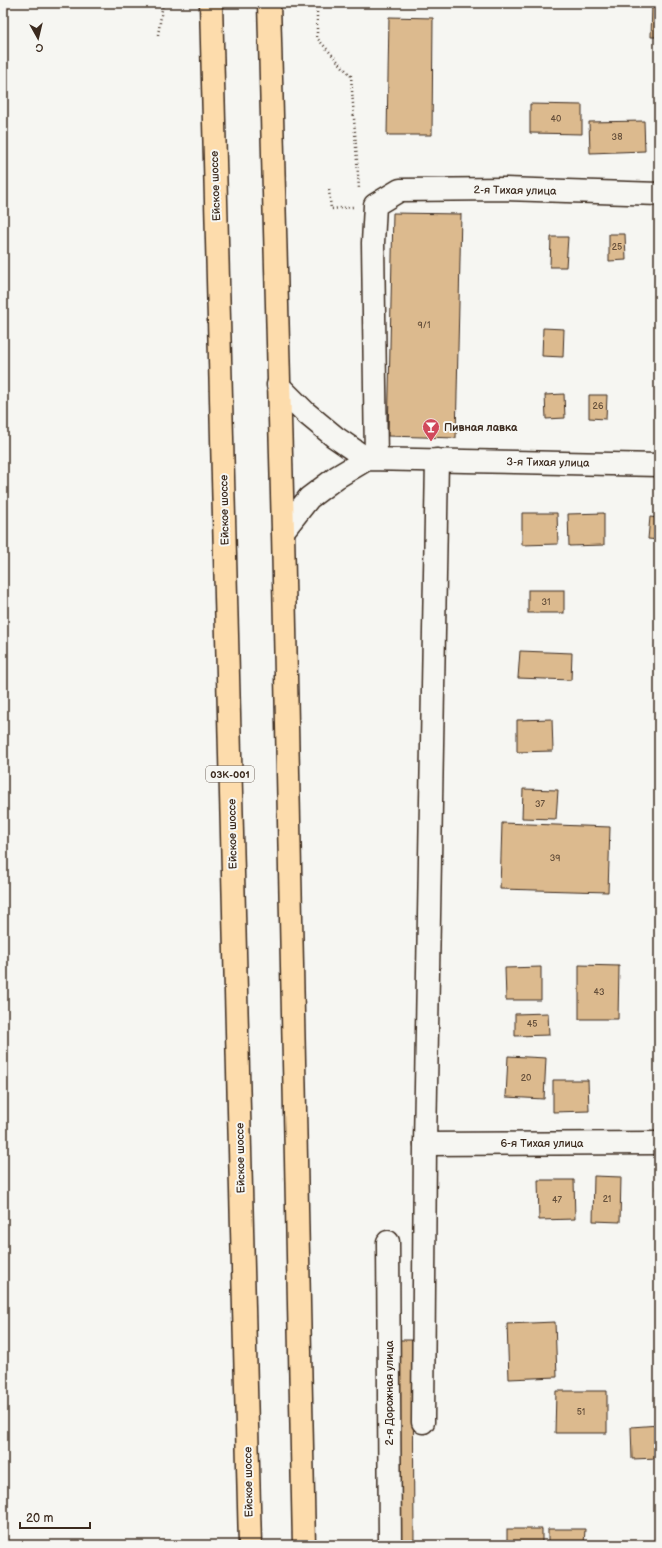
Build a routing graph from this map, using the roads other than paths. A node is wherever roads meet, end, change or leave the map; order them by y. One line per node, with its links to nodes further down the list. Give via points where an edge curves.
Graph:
1 (211, 3): 13 (main road, Ейское шоссе / 03К-001)
2 (269, 3): 4 (main road)
3 (659, 194): 5 (street, 2-я Тихая улица, via 505,189 400,190 375,205)
4 (278, 385): 5 (street, via 335,438); 8 (main road)
5 (372, 458): 6 (street, 3-я Тихая улица); 8 (street, via 337,477 309,498)
6 (437, 460): 7 (street, 3-я Тихая улица); 10 (street)
7 (659, 465)
8 (283, 531): 14 (main road)
9 (659, 1143): 10 (street, 6-я Тихая улица)
10 (425, 1144): 12 (street)
11 (388, 1242): 15 (street, 2-я Дорожная улица)
12 (423, 1422)
13 (250, 1545)
14 (304, 1545)
15 (390, 1545)

